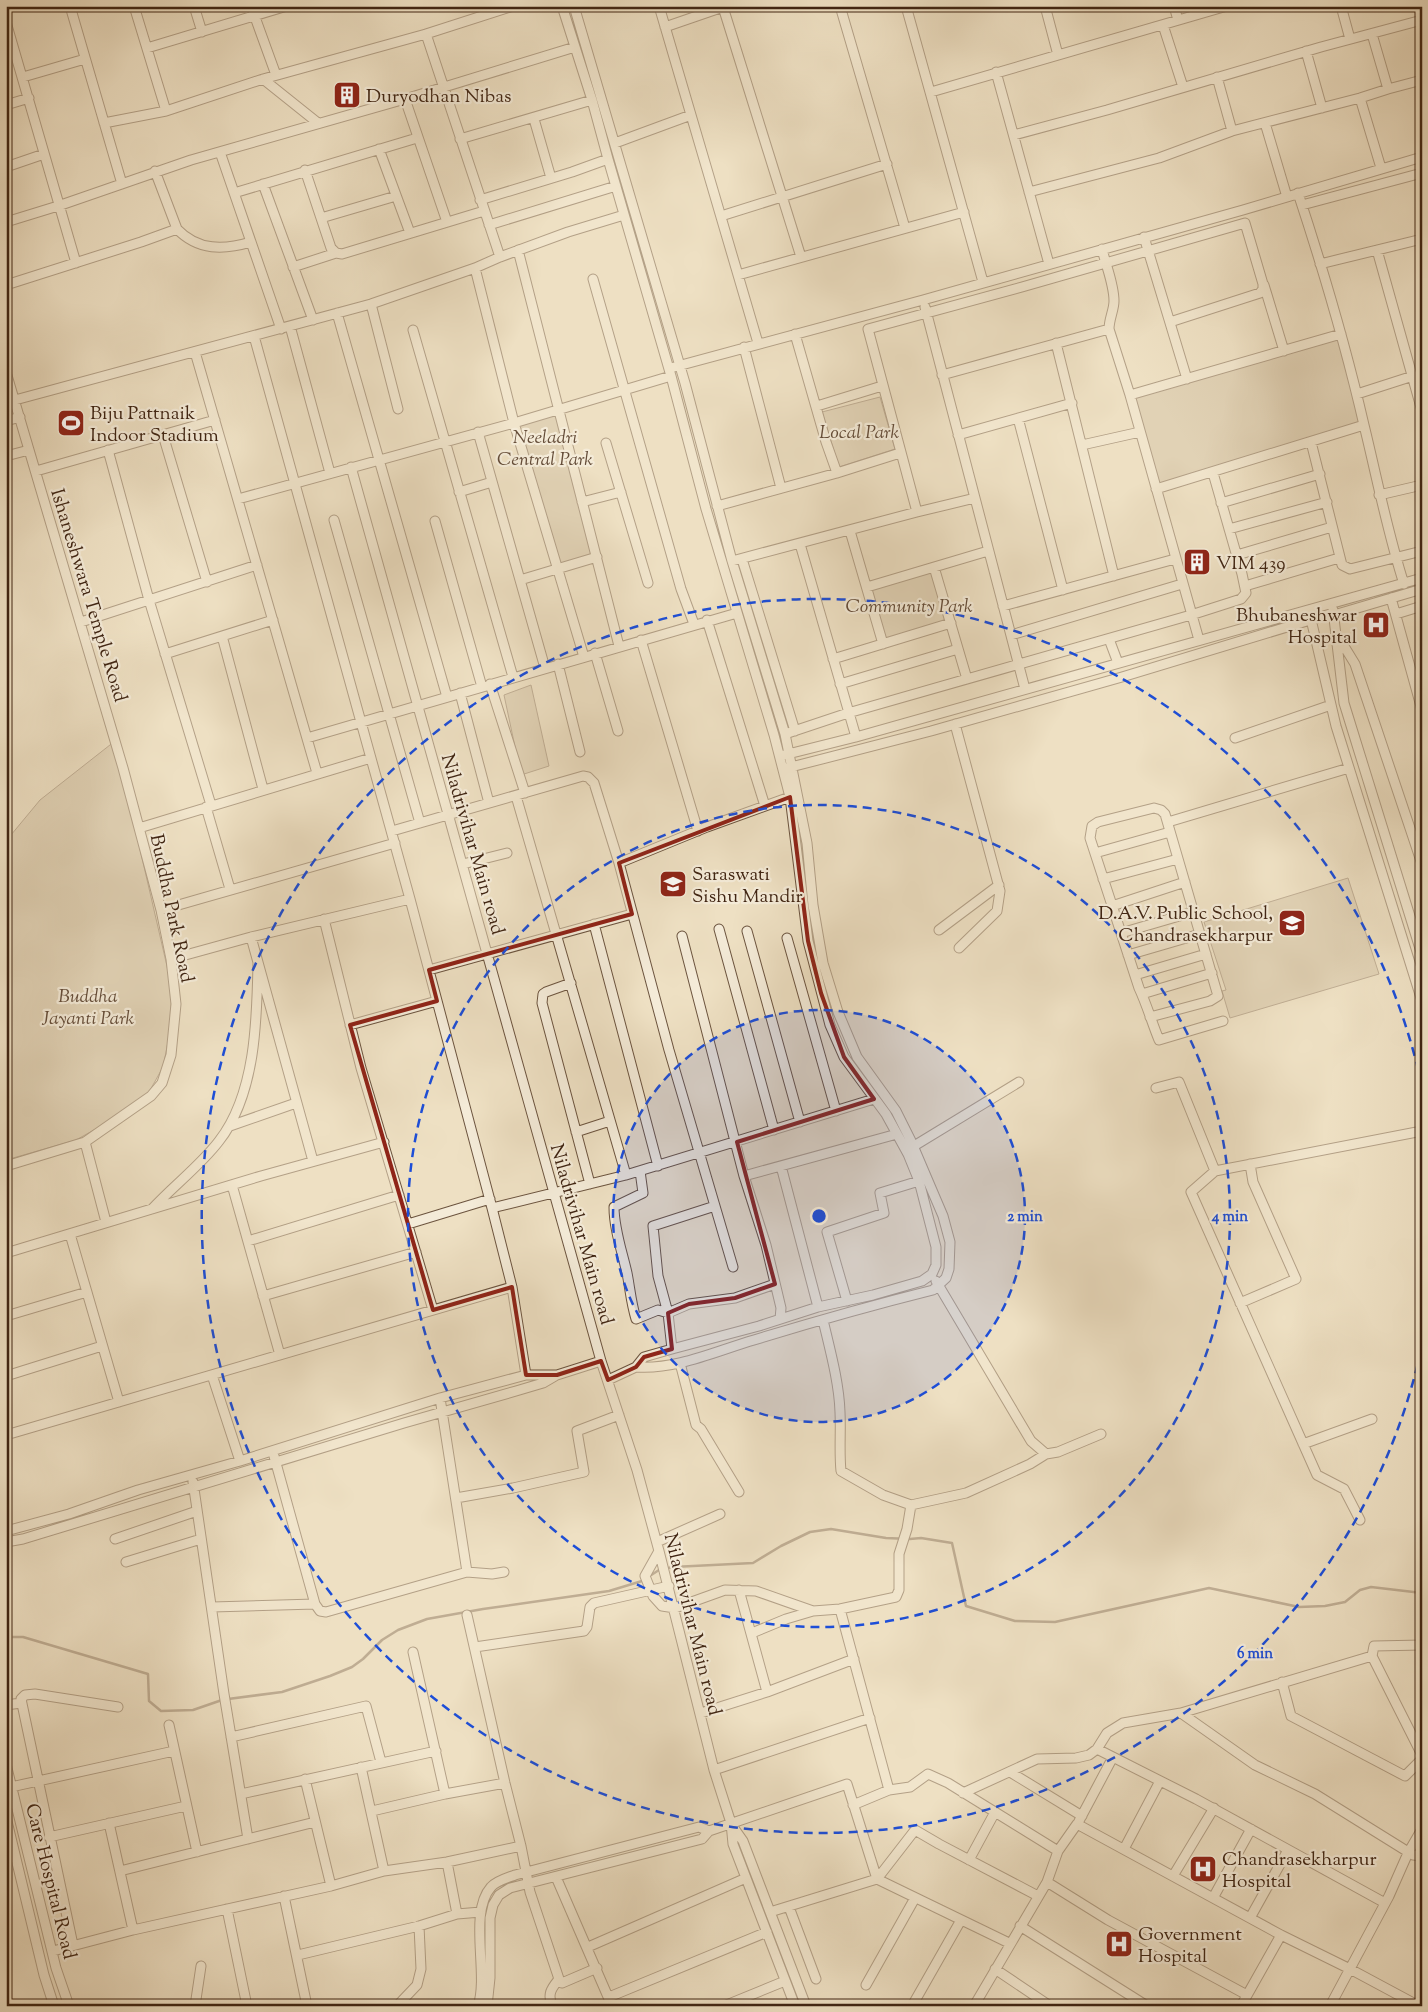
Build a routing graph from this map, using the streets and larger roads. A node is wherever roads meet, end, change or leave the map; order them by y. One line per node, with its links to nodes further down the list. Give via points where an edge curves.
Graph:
1 (70, 6): 32 (street)
2 (134, 6): 29 (street)
3 (194, 6): 23 (street)
4 (251, 6): 17 (street)
5 (287, 6): 17 (street)
6 (513, 6): 24 (street)
7 (659, 6): 22 (street)
8 (840, 6): 65 (street)
9 (906, 6): 42 (street)
10 (1045, 6): 31 (street)
11 (1174, 6): 18 (street)
12 (1226, 6): 18 (street)
13 (1341, 6): 26 (street)
14 (725, 7): 22 (street); 80 (street)
15 (575, 8): 16 (street); 59 (street)
16 (563, 10): 28 (street)
17 (254, 16): 23 (street); 34 (street)
18 (1178, 20): 21 (street)
19 (1422, 20): 25 (street)
20 (6, 22): 27 (street)
21 (1163, 25): 31 (street); 40 (street)
22 (665, 27): 50 (street)
23 (202, 32): 29 (street)
24 (426, 34): 34 (street); 39 (street)
25 (1372, 34): 26 (street); 41 (street)
26 (1350, 40): 30 (street)
27 (10, 46): 35 (street)
28 (575, 47): 39 (street); 46 (street)
29 (147, 48): 49 (street)
30 (1306, 51): 36 (street); 48 (street)
31 (1058, 54): 33 (street)
32 (85, 59): 35 (street); 52 (street)
33 (996, 72): 42 (street); 56 (street)
34 (276, 75): 37 (street)
35 (23, 77): 43 (street)
36 (1217, 77): 40 (street); 55 (street)
37 (263, 78): 49 (street); 53 (street)
38 (1422, 80): 41 (street)
39 (443, 87): 45 (street); 58 (street)
40 (1183, 87): 56 (street)
41 (1388, 89): 44 (street)
42 (931, 92): 86 (street)
43 (29, 98): 47 (street); 62 (street)
44 (1360, 98): 48 (street); 67 (street)
45 (405, 99): 53 (street); 57 (street)
46 (592, 100): 51 (street); 64 (street)
47 (6, 105)
48 (1322, 108): 54 (street)
49 (166, 111): 52 (street)
50 (691, 115): 59 (street); 88 (street)
51 (534, 119): 58 (street); 71 (street)
52 (104, 123): 72 (street)
53 (318, 123): 61 (street)
54 (1266, 123): 55 (street); 81 (street)
55 (1232, 131): 77 (street, via 1159,158)
56 (1014, 135): 77 (street)
57 (417, 138): 60 (street); 91 (street)
58 (460, 139): 82 (street)
59 (615, 143): 74 (street)
60 (379, 149): 68 (street); 79 (street)
61 (220, 152): 69 (street); 76 (street)
62 (44, 154): 66 (street); 83 (street)
63 (1422, 157): 67 (street)
64 (608, 159): 71 (street); 75 (street)
65 (887, 164): 80 (street); 93 (street)
66 (6, 167)
67 (1381, 168): 78 (street)
68 (305, 170): 73 (street); 89 (street)
69 (155, 171): 72 (street); 94 (street)
70 (1422, 173): 84 (street)
71 (551, 178): 82 (street)
72 (122, 184): 83 (street)
73 (263, 184): 76 (street); 110 (street)
74 (628, 187): 75 (street); 134 (street)
75 (616, 188): 87 (street); 92 (street)
76 (234, 192): 98 (street)
77 (1029, 192): 107 (street)
78 (1298, 194): 81 (street); 84 (street)
79 (396, 196): 89 (street); 95 (street)
80 (782, 197): 88 (street); 105 (street)
81 (1287, 197): 96 (street)
82 (480, 200): 85 (street)
83 (58, 206): 90 (street); 106 (street)
84 (1302, 206): 109 (street)
85 (484, 211): 91 (street); 92 (street)
86 (964, 212): 93 (street); 114 (street)
87 (624, 215): 100 (street); 136 (street)
88 (721, 216): 112 (street)
89 (321, 218): 103 (street)
90 (6, 222)
91 (447, 222): 95 (street)
92 (489, 225): 104 (street)
93 (905, 228): 105 (street)
94 (176, 229): 98 (street, via 190,240 218,248); 106 (street)
95 (410, 233): 103 (street, via 342,254)
96 (1144, 238): 99 (street); 102 (street)
97 (1422, 239): 101 (street)
98 (251, 242): 123 (street)
99 (1102, 249): 107 (street); 108 (street)
100 (518, 250): 104 (street); 148 (street)
101 (1377, 250): 109 (street); 138 (street)
102 (1149, 252): 108 (street); 115 (street, via 1245,223); 122 (street)
103 (336, 253): 110 (street)
104 (500, 257): 111 (street)
105 (801, 257): 112 (street)
106 (76, 263): 116 (street)
107 (1049, 264): 114 (street)
108 (1105, 264): 119 (street); 124 (street, via 1114,296)
109 (1320, 264): 127 (street)
110 (293, 267): 121 (street)
111 (475, 268): 118 (street); 154 (street)
112 (738, 275): 130 (street)
113 (593, 279): 141 (street)
114 (983, 282): 117 (street)
115 (1263, 284): 122 (street, via 1263,289 1254,296); 132 (street)
116 (6, 285)
117 (923, 300): 119 (street); 126 (street)
118 (371, 304): 120 (street); 147 (street)
119 (926, 312): 137 (street); 140 (street, via 868,329)
120 (337, 313): 121 (street); 168 (street)
121 (313, 320): 123 (street)
122 (1170, 322): 139 (street)
123 (285, 328): 128 (street); 171 (street)
124 (1109, 329): 129 (street); 143 (street)
125 (413, 330): 160 (street)
126 (795, 334): 130 (street); 146 (street)
127 (1341, 334): 132 (street); 142 (street)
128 (254, 336): 133 (street); 176 (street)
129 (1056, 342): 137 (street); 145 (street)
130 (758, 343): 131 (street)
131 (744, 347): 134 (street); 178 (street)
132 (1284, 351): 139 (street)
133 (195, 352): 144 (street); 152 (street)
134 (679, 365): 136 (street); 188 (street)
135 (6, 372): 144 (street, Ishaneshwara Temple Road)
136 (670, 372): 141 (street); 217 (street)
137 (942, 375): 159 (street)
138 (1413, 376): 142 (street); 149 (street)
139 (1187, 379): 143 (street)
140 (882, 386): 146 (street); 166 (street)
141 (625, 391): 148 (street); 235 (street)
142 (1357, 394): 155 (street)
143 (1130, 395): 157 (street)
144 (15, 400): 150 (street, Ishaneshwara Temple Road)
145 (1072, 403): 151 (street); 163 (street)
146 (817, 406): 172 (street)
147 (398, 410)
148 (559, 410): 154 (street); 185 (street)
149 (1422, 411)
150 (20, 416): 153 (street); 164 (street, Ishaneshwara Temple Road)
151 (1018, 418): 159 (street); 219 (street)
152 (215, 420): 158 (street); 184 (street)
153 (6, 421)
154 (514, 423): 156 (street); 207 (street)
155 (1364, 425): 161 (street); 182 (street)
156 (478, 432): 160 (street); 175 (street)
157 (1140, 432): 163 (street); 179 (street)
158 (163, 435): 165 (street); 211 (street)
159 (958, 435): 183 (street)
160 (445, 441): 168 (street); 180 (street)
161 (1311, 442): 173 (street); 174 (street)
162 (606, 443): 181 (street)
163 (1082, 445): 208 (street)
164 (29, 450): 167 (street); 170 (street, Ishaneshwara Temple Road)
165 (108, 450): 170 (street); 222 (street)
166 (900, 452): 172 (street); 189 (street)
167 (6, 456)
168 (378, 460): 169 (street); 262 (street)
169 (351, 467): 171 (street); 263 (street, Niladrivihar Main road)
170 (36, 471): 234 (street, Ishaneshwara Temple Road)
171 (330, 473): 176 (street)
172 (837, 473): 178 (street)
173 (1213, 473): 179 (street); 187 (street)
174 (1320, 474): 186 (street); 187 (street)
175 (492, 482): 180 (street); 210 (street)
176 (295, 483): 184 (street); 268 (street)
177 (1422, 485): 182 (street)
178 (781, 488): 188 (street)
179 (1156, 489): 203 (street)
180 (459, 492): 256 (street)
181 (621, 492): 185 (street); 212 (street)
182 (1379, 495): 201 (street)
183 (975, 498): 189 (street); 196 (street)
184 (238, 499): 205 (street)
185 (582, 502): 199 (street)
186 (1327, 502): 192 (street); 193 (street)
187 (1221, 503): 193 (street)
188 (717, 506): 204 (street)
189 (917, 512): 194 (street)
190 (334, 520): 267 (street)
191 (435, 521): 259 (street)
192 (1332, 527): 198 (street); 200 (street)
193 (1229, 529): 198 (street)
194 (850, 531): 195 (street); 218 (street)
195 (800, 544): 202 (street); 250 (street)
196 (988, 551): 206 (street); 224 (street)
197 (1422, 551): 201 (street)
198 (1237, 555): 216 (street)
199 (597, 557): 207 (street); 244 (street)
200 (1339, 558): 201 (street, via 1342,565 1350,569); 216 (street)
201 (1396, 558): 215 (street)
202 (742, 559): 204 (street); 271 (street)
203 (1175, 559): 208 (street); 214 (street)
204 (732, 561): 213 (street)
205 (257, 565): 211 (street); 231 (street)
206 (934, 567): 218 (street); 236 (street)
207 (558, 569): 210 (street); 249 (street)
208 (1114, 576): 219 (street)
209 (1422, 578): 215 (street)
210 (520, 580): 255 (street)
211 (206, 582): 222 (street)
212 (648, 583)
213 (739, 584): 217 (street); 272 (street)
214 (1182, 584): 229 (street); 237 (street)
215 (1404, 584): 223 (street)
216 (1245, 586): 229 (street, via 1246,593 1241,599)
217 (729, 587): 227 (street)
218 (867, 587): 243 (street)
219 (1063, 590): 224 (street)
220 (1422, 590): 221 (street)
221 (1391, 598): 228 (street); 230 (street)
222 (150, 600): 234 (street); 248 (street)
223 (1331, 603): 226 (street); 230 (street)
224 (1003, 606): 237 (street)
225 (1422, 606): 228 (street)
226 (1308, 610): 233 (street); 241 (street)
227 (737, 613): 232 (street); 278 (street)
228 (1396, 614): 265 (street)
229 (1191, 615): 239 (street); 241 (street)
230 (1334, 615): 233 (street); 242 (street)
231 (273, 620): 238 (street); 273 (street)
232 (707, 620): 235 (street); 290 (street)
233 (1312, 620): 251 (street); 264 (street)
234 (81, 622): 294 (street, Ishaneshwara Temple Road)
235 (694, 624): 240 (street)
236 (951, 624): 243 (street); 246 (street)
237 (1011, 635): 254 (street)
238 (222, 636): 248 (street); 284 (street)
239 (1109, 639): 252 (street); 254 (street)
240 (641, 640): 244 (street); 295 (street)
241 (1199, 640): 245 (street)
242 (1337, 640): 304 (street, via 1355,664); 329 (street, via 1344,702)
243 (883, 644): 250 (street)
244 (619, 646): 247 (street)
245 (1173, 647): 251 (street); 252 (street)
246 (958, 650): 257 (street); 258 (street)
247 (595, 653): 249 (street); 270 (street)
248 (166, 654): 289 (street)
249 (584, 657): 253 (street)
250 (833, 659): 258 (street)
251 (1177, 660): 269 (street)
252 (1118, 663): 260 (street)
253 (558, 664): 255 (street); 276 (street)
254 (1019, 665): 257 (street); 260 (street)
255 (545, 668): 256 (street)
256 (513, 678): 259 (street)
257 (967, 680): 266 (street)
258 (840, 684): 266 (street)
259 (486, 685): 261 (street); 285 (street)
260 (1025, 689): 274 (street)
261 (460, 693): 262 (street); 288 (street)
262 (447, 697): 263 (street)
263 (419, 705): 267 (street); 291 (street, Niladrivihar Main road)
264 (1331, 705): 275 (street); 281 (street)
265 (1422, 709)
266 (848, 713): 271 (street); 274 (street)
267 (389, 714): 268 (street); 293 (street)
268 (361, 721): 273 (street); 279 (street)
269 (955, 724): 280 (street); 307 (street)
270 (618, 731)
271 (795, 731): 272 (street)
272 (785, 734): 277 (street)
273 (307, 738): 283 (street)
274 (856, 738): 277 (street)
275 (1235, 738)
276 (580, 752)
277 (789, 753): 278 (street); 280 (street)
278 (779, 756): 282 (street)
279 (371, 758): 283 (street); 296 (street)
280 (792, 767): 282 (street); 357 (street, via 823,963 838,1012 857,1057 896,1112)
281 (1349, 768): 292 (street); 338 (street)
282 (783, 769): 287 (street)
283 (317, 773): 284 (street)
284 (263, 789): 289 (street)
285 (526, 793): 286 (street); 302 (street, via 588,777 594,783)
286 (516, 796): 288 (street); 321 (street)
287 (790, 797): 290 (street); 344 (street, via 808,942 821,993 844,1057)
288 (489, 803): 291 (street)
289 (208, 806): 294 (street); 308 (street)
290 (764, 806): 295 (street)
291 (449, 815): 293 (street); 303 (street, Niladrivihar Main road)
292 (1168, 822): 297 (street); 300 (street, via 1161,810 1154,808 1098,822 1090,830)
293 (420, 823): 296 (street)
294 (139, 828): 311 (street, Buddha Park Road)
295 (698, 830): 302 (street)
296 (392, 832): 298 (street)
297 (1170, 832): 300 (street); 301 (street)
298 (395, 843): 308 (street); 309 (street)
299 (507, 853): 303 (street)
300 (1095, 853): 305 (street)
301 (1178, 859): 305 (street); 306 (street)
302 (619, 863): 313 (street)
303 (463, 864): 326 (street, Niladrivihar Main road)
304 (1422, 864)
305 (1103, 879): 310 (street)
306 (1185, 882): 310 (street); 312 (street)
307 (999, 885): 317 (street); 325 (street, via 997,911)
308 (230, 889): 311 (street)
309 (410, 899): 314 (street); 332 (street)
310 (1112, 906): 319 (street)
311 (161, 910): 330 (street, Buddha Park Road)
312 (1193, 912): 319 (street); 320 (street)
313 (632, 914): 315 (street); 358 (street)
314 (324, 919): 323 (street); 341 (street)
315 (594, 924): 321 (street); 362 (street)
316 (719, 929): 350 (street)
317 (939, 930)
318 (748, 931): 348 (street)
319 (1121, 933): 328 (street)
320 (1200, 934): 327 (street); 328 (street)
321 (556, 935): 326 (street); 335 (street)
322 (682, 936): 356 (street)
323 (251, 937): 330 (street); 331 (street)
324 (787, 938): 346 (street)
325 (959, 948)
326 (488, 954): 332 (street); 371 (street, Niladrivihar Main road)
327 (1206, 954): 333 (street); 334 (street)
328 (1128, 955): 334 (street)
329 (1422, 955)
330 (171, 960): 354 (street, Buddha Park Road, via 176,1004 174,1034 162,1083 151,1096)
331 (258, 962): 345 (street); 349 (street, via 254,1043 248,1075)
332 (429, 970): 337 (street)
333 (1212, 973): 336 (street); 339 (street, via 1218,991 1215,999)
334 (1135, 975): 336 (street)
335 (571, 983): 347 (street); 352 (street, via 543,994 542,1003)
336 (1142, 994): 339 (street)
337 (437, 1001): 341 (street); 373 (street)
338 (1422, 1001)
339 (1150, 1018): 340 (street, via 1159,1040)
340 (1223, 1021)
341 (350, 1025): 355 (street)
342 (1019, 1082): 357 (street)
343 (1156, 1088): 365 (street, via 1179,1082)
344 (874, 1099): 346 (street); 353 (street)
345 (296, 1103): 349 (street); 359 (street)
346 (836, 1111): 348 (street)
347 (610, 1122): 352 (street); 366 (street)
348 (800, 1122): 350 (street)
349 (230, 1126): 375 (street, via 203,1160)
350 (774, 1130): 356 (street)
351 (1422, 1131): 360 (street)
352 (576, 1132): 369 (street)
353 (897, 1134): 363 (street); 368 (street)
354 (85, 1142): 361 (street, Buddha Park Road); 376 (street)
355 (384, 1142): 359 (street); 372 (street)
356 (737, 1142): 358 (street); 367 (street)
357 (914, 1146): 385 (street, via 943,1216 950,1242 950,1269)
358 (700, 1154): 362 (street); 374 (street)
359 (313, 1162): 370 (street)
360 (1250, 1164): 365 (street); 390 (street, via 1253,1182 1296,1279)
361 (6, 1166)
362 (658, 1166): 364 (street)
363 (781, 1166): 367 (street); 391 (street)
364 (640, 1171): 366 (street); 393 (street, via 643,1193 614,1207 614,1219 636,1319 658,1310)
365 (1215, 1171): 390 (street, via 1191,1192)
366 (626, 1176): 369 (street)
367 (744, 1176): 384 (street)
368 (919, 1181): 383 (street, via 936,1247); 389 (street, via 880,1194 884,1213 827,1232)
369 (590, 1184): 371 (street)
370 (232, 1185): 375 (street); 379 (street)
371 (554, 1192): 373 (street); 400 (street, Niladrivihar Main road)
372 (399, 1195): 377 (street); 379 (street)
373 (491, 1204): 377 (street); 386 (street)
374 (715, 1206): 382 (street); 393 (street, via 653,1226 658,1276)
375 (152, 1210): 376 (street)
376 (106, 1222): 378 (street)
377 (408, 1224): 380 (street)
378 (70, 1234): 381 (street); 387 (street)
379 (248, 1242): 388 (street)
380 (416, 1252): 388 (street); 392 (street)
381 (6, 1253)
382 (733, 1267)
383 (932, 1274): 385 (street); 389 (street, via 922,1281)
384 (775, 1284): 393 (street, via 735,1298 689,1304); 395 (street, via 781,1308)
385 (939, 1286): 396 (street); 417 (street, via 1031,1441)
386 (512, 1287): 392 (street); 404 (street)
387 (87, 1292): 394 (street); 397 (street)
388 (263, 1296): 399 (street)
389 (847, 1301): 391 (street)
390 (1240, 1303): 415 (street)
391 (818, 1307): 395 (street)
392 (433, 1310): 399 (street)
393 (668, 1314): 398 (street)
394 (6, 1316)
395 (780, 1319): 398 (street)
396 (823, 1320): 401 (street); 424 (street, via 840,1411 841,1471 883,1496)
397 (102, 1346): 406 (street); 409 (street)
398 (672, 1349): 402 (street, via 644,1357)
399 (280, 1355): 403 (street)
400 (601, 1361): 405 (street); 407 (street, Niladrivihar Main road)
401 (680, 1363): 402 (street); 422 (street, via 696,1425)
402 (636, 1367): 407 (street)
403 (212, 1375): 409 (street); 418 (street)
404 (526, 1375): 405 (street); 408 (street)
405 (557, 1375): 410 (street, via 516,1392)
406 (6, 1376)
407 (608, 1380): 411 (street, Niladrivihar Main road)
408 (440, 1398): 410 (street); 416 (street)
409 (119, 1402): 414 (street)
410 (442, 1412): 419 (street); 423 (street)
411 (619, 1415): 423 (street, via 577,1431 584,1472); 432 (street, Niladrivihar Main road)
412 (1372, 1419): 415 (street)
413 (1101, 1434): 417 (street)
414 (6, 1435)
415 (1303, 1444): 427 (street, via 1317,1475 1344,1489)
416 (273, 1451): 418 (street); 419 (street)
417 (1046, 1454): 424 (street, via 966,1493)
418 (240, 1461): 420 (street)
419 (276, 1462): 421 (street); 439 (street)
420 (192, 1475): 421 (street); 428 (street)
421 (193, 1486): 425 (street); 431 (street)
422 (739, 1492)
423 (456, 1498): 434 (street)
424 (911, 1504): 442 (street, via 898,1563 896,1597)
425 (197, 1511): 429 (street); 430 (street)
426 (720, 1514): 432 (street)
427 (1360, 1520)
428 (6, 1531)
429 (115, 1539)
430 (201, 1539): 433 (street); 440 (street)
431 (6, 1542)
432 (658, 1546): 436 (street, Niladrivihar Main road); 437 (street, via 645,1576)
433 (126, 1562)
434 (467, 1572): 435 (street); 439 (street, via 326,1612 320,1611)
435 (504, 1572)
436 (668, 1583): 437 (street); 441 (street, Niladrivihar Main road)
437 (650, 1590): 441 (street, via 662,1606); 447 (street, via 594,1604 590,1607 584,1631)
438 (739, 1590): 441 (street, via 725,1590); 443 (street, via 763,1593); 445 (street)
439 (315, 1604): 440 (street)
440 (212, 1607): 460 (street)
441 (675, 1608): 456 (street, Niladrivihar Main road)
442 (840, 1610): 443 (street); 450 (street)
443 (813, 1611): 445 (street)
444 (467, 1615): 447 (street)
445 (752, 1633): 452 (street)
446 (1422, 1645): 449 (street, via 1374,1646)
447 (475, 1647): 475 (street)
448 (414, 1652): 462 (street)
449 (1372, 1656): 451 (street); 464 (street)
450 (854, 1660): 452 (street); 458 (street)
451 (1282, 1682): 457 (street); 466 (street, via 1290,1716 1405,1776)
452 (768, 1692): 456 (street)
453 (21, 1704): 454 (street); 455 (street, via 21,1699 29,1694); 473 (street)
454 (6, 1705)
455 (118, 1707)
456 (701, 1713): 470 (street, Niladrivihar Main road)
457 (1181, 1713): 461 (street, via 1123,1723 1107,1733); 501 (street, via 1255,1765 1315,1794)
458 (870, 1718): 470 (street); 477 (street)
459 (168, 1725): 463 (street)
460 (231, 1737): 467 (street, via 366,1706); 479 (street)
461 (1097, 1749): 465 (street); 471 (street, via 1083,1757 1037,1759)
462 (436, 1750): 467 (street); 480 (street)
463 (174, 1751): 473 (street); 482 (street)
464 (1422, 1755)
465 (1114, 1757): 474 (street); 487 (street)
466 (1422, 1759)
467 (381, 1762): 469 (street)
468 (6, 1764): 476 (street, Care Hospital Road)
469 (361, 1767): 472 (street); 484 (street)
470 (714, 1770): 489 (street, Niladrivihar Main road)
471 (1010, 1772): 478 (street); 487 (street)
472 (305, 1779): 479 (street); 488 (street)
473 (37, 1781): 476 (street); 494 (street)
474 (1160, 1781): 483 (street); 497 (street)
475 (505, 1783): 480 (street); 496 (street)
476 (11, 1787): 535 (street, Care Hospital Road)
477 (889, 1790): 478 (street, via 910,1786 928,1774); 481 (street)
478 (963, 1793): 485 (street)
479 (241, 1794): 495 (street)
480 (445, 1794): 484 (street)
481 (854, 1805): 489 (street, via 847,1784); 511 (street)
482 (186, 1806): 490 (street); 500 (street)
483 (1214, 1808): 491 (street); 508 (street)
484 (372, 1811): 506 (street)
485 (995, 1812): 499 (street); 503 (street)
486 (6, 1817): 547 (street, Care Hospital Road)
487 (1079, 1820): 497 (street); 499 (street)
488 (315, 1822): 495 (street); 514 (street)
489 (731, 1823): 493 (street); 510 (street, Niladrivihar Main road, via 733,1844); 523 (street, via 743,1841)
490 (109, 1824): 494 (street); 505 (street)
491 (1251, 1829): 498 (street); 518 (street)
492 (1422, 1829): 501 (street)
493 (709, 1830): 507 (street, via 699,1827); 509 (street, via 702,1839)
494 (49, 1837): 533 (street)
495 (248, 1839): 500 (street)
496 (521, 1846): 504 (street); 507 (street)
497 (1124, 1849): 508 (street)
498 (1288, 1850): 519 (street); 525 (street)
499 (1058, 1851): 513 (street)
500 (197, 1852): 505 (street)
501 (1408, 1853): 502 (street); 519 (street)
502 (1422, 1856)
503 (968, 1860): 511 (street, via 915,1830); 516 (street)
504 (447, 1862): 506 (street); 524 (street)
505 (120, 1871): 529 (street)
506 (384, 1871): 514 (street)
507 (526, 1872): 512 (street); 522 (street, via 493,1885 486,1894)
508 (1173, 1876): 518 (street)
509 (556, 1877): 512 (street); 534 (street)
510 (746, 1878): 530 (street, Niladrivihar Main road); 534 (street)
511 (877, 1879): 517 (street); 520 (street)
512 (529, 1882): 541 (street); 554 (street, via 510,1888 493,1904)
513 (1046, 1882): 516 (street); 545 (street, via 1108,1920)
514 (331, 1886): 515 (street)
515 (284, 1896): 521 (street); 536 (street)
516 (1038, 1896): 528 (street)
517 (915, 1898): 526 (street); 544 (street)
518 (1213, 1898): 525 (street)
519 (1385, 1904): 539 (street)
520 (789, 1907): 523 (street); 542 (street)
521 (227, 1909): 529 (street); 550 (street)
522 (481, 1912): 524 (street); 553 (street, via 482,1978)
523 (770, 1912): 558 (street)
524 (456, 1914): 527 (street)
525 (1250, 1918): 531 (street)
526 (961, 1920): 532 (street); 559 (street)
527 (419, 1926): 536 (street); 552 (street, via 421,1969 417,1985)
528 (1020, 1926): 532 (street); 562 (street)
529 (134, 1930): 533 (street)
530 (767, 1932): 543 (street, Niladrivihar Main road); 546 (street)
531 (1281, 1935): 539 (street); 545 (street)
532 (1009, 1943): 540 (street)
533 (73, 1945): 535 (street)
534 (588, 1947): 538 (street)
535 (52, 1951): 548 (street, Care Hospital Road)
536 (298, 1956): 551 (street)
537 (202, 1966): 549 (street)
538 (597, 1968): 541 (street, via 562,1983); 546 (street)
539 (1350, 1968): 564 (street); 565 (street)
540 (995, 1969): 560 (street); 561 (street)
541 (559, 1978): 555 (street, via 550,1990)
542 (816, 1978)
543 (785, 1981): 556 (street); 557 (street, Niladrivihar Main road)
544 (866, 1985)
545 (1247, 1995): 563 (street)
546 (611, 2001)
547 (54, 2006)
548 (69, 2006)
549 (194, 2006)
550 (247, 2006)
551 (307, 2006)
552 (397, 2006)
553 (478, 2006)
554 (487, 2006)
555 (552, 2006)
556 (724, 2006)
557 (795, 2006)
558 (806, 2006)
559 (912, 2006)
560 (974, 2006)
561 (1050, 2006)
562 (1147, 2006)
563 (1241, 2006)
564 (1330, 2006)
565 (1419, 2006)

